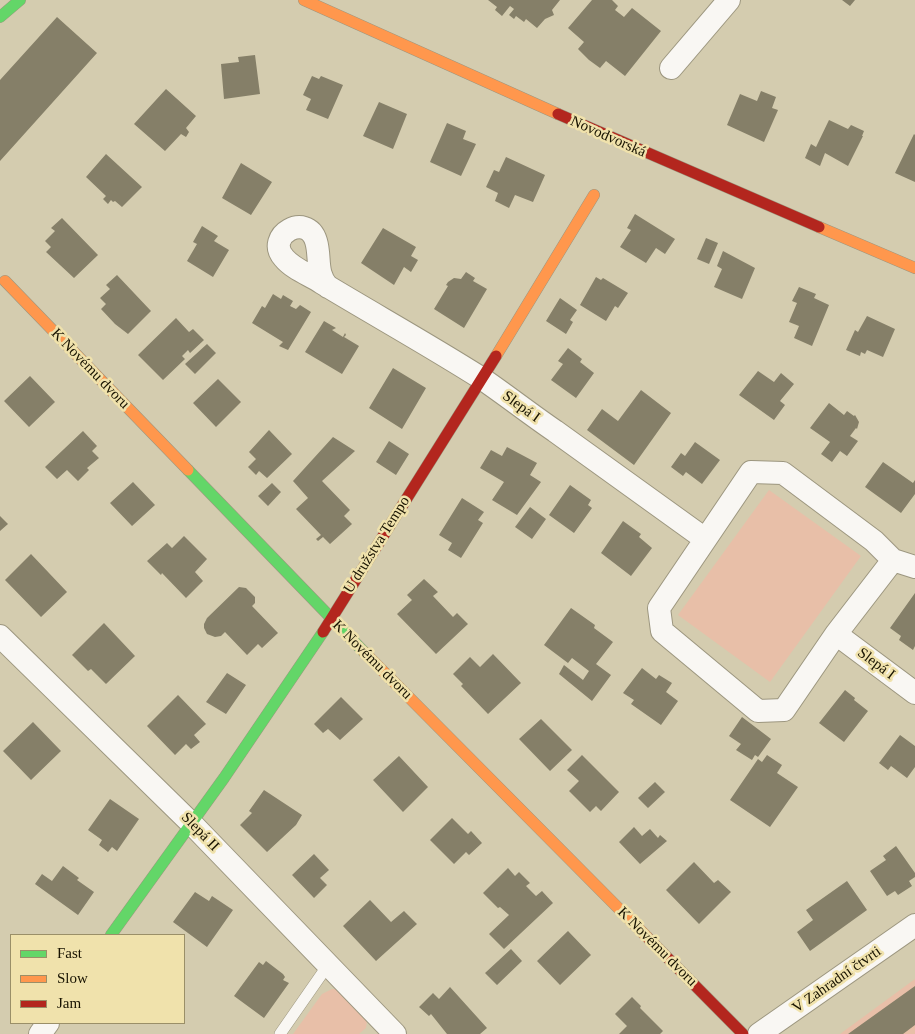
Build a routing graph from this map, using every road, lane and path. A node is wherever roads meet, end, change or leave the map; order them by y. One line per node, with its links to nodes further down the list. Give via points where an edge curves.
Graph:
1 (20, 0): 4 (street)
2 (304, 0): 7 (street, Novodvorská, via 656,158)
3 (728, 0): 5 (street)
4 (0, 17)
5 (671, 68)
6 (594, 195): 10 (street, U družstva Tempo)
7 (915, 268)
8 (5, 281): 14 (street, K Novému dvoru)
9 (328, 287): 10 (street, Slepá I)
10 (482, 379): 11 (street, Slepá I); 14 (street, U družstva Tempo)
11 (705, 539): 12 (street, via 751,472 783,473 874,541); 15 (street, via 659,608 662,631 758,711 784,710)
12 (893, 560): 13 (street); 15 (street)
13 (915, 567)
14 (331, 619): 18 (street, U družstva Tempo); 24 (street, K Novému dvoru)
15 (836, 634): 17 (street, Slepá I)
16 (0, 636): 18 (street, Slepá II)
17 (915, 694)
18 (192, 824): 20 (street, U družstva Tempo); 21 (street, Slepá II)
19 (915, 925): 25 (street, V Zahradní čtvrti)
20 (112, 934)
21 (328, 965): 22 (street, Slepá II); 23 (lane)
22 (388, 1032)
23 (280, 1034)
24 (743, 1034)
25 (759, 1034)

